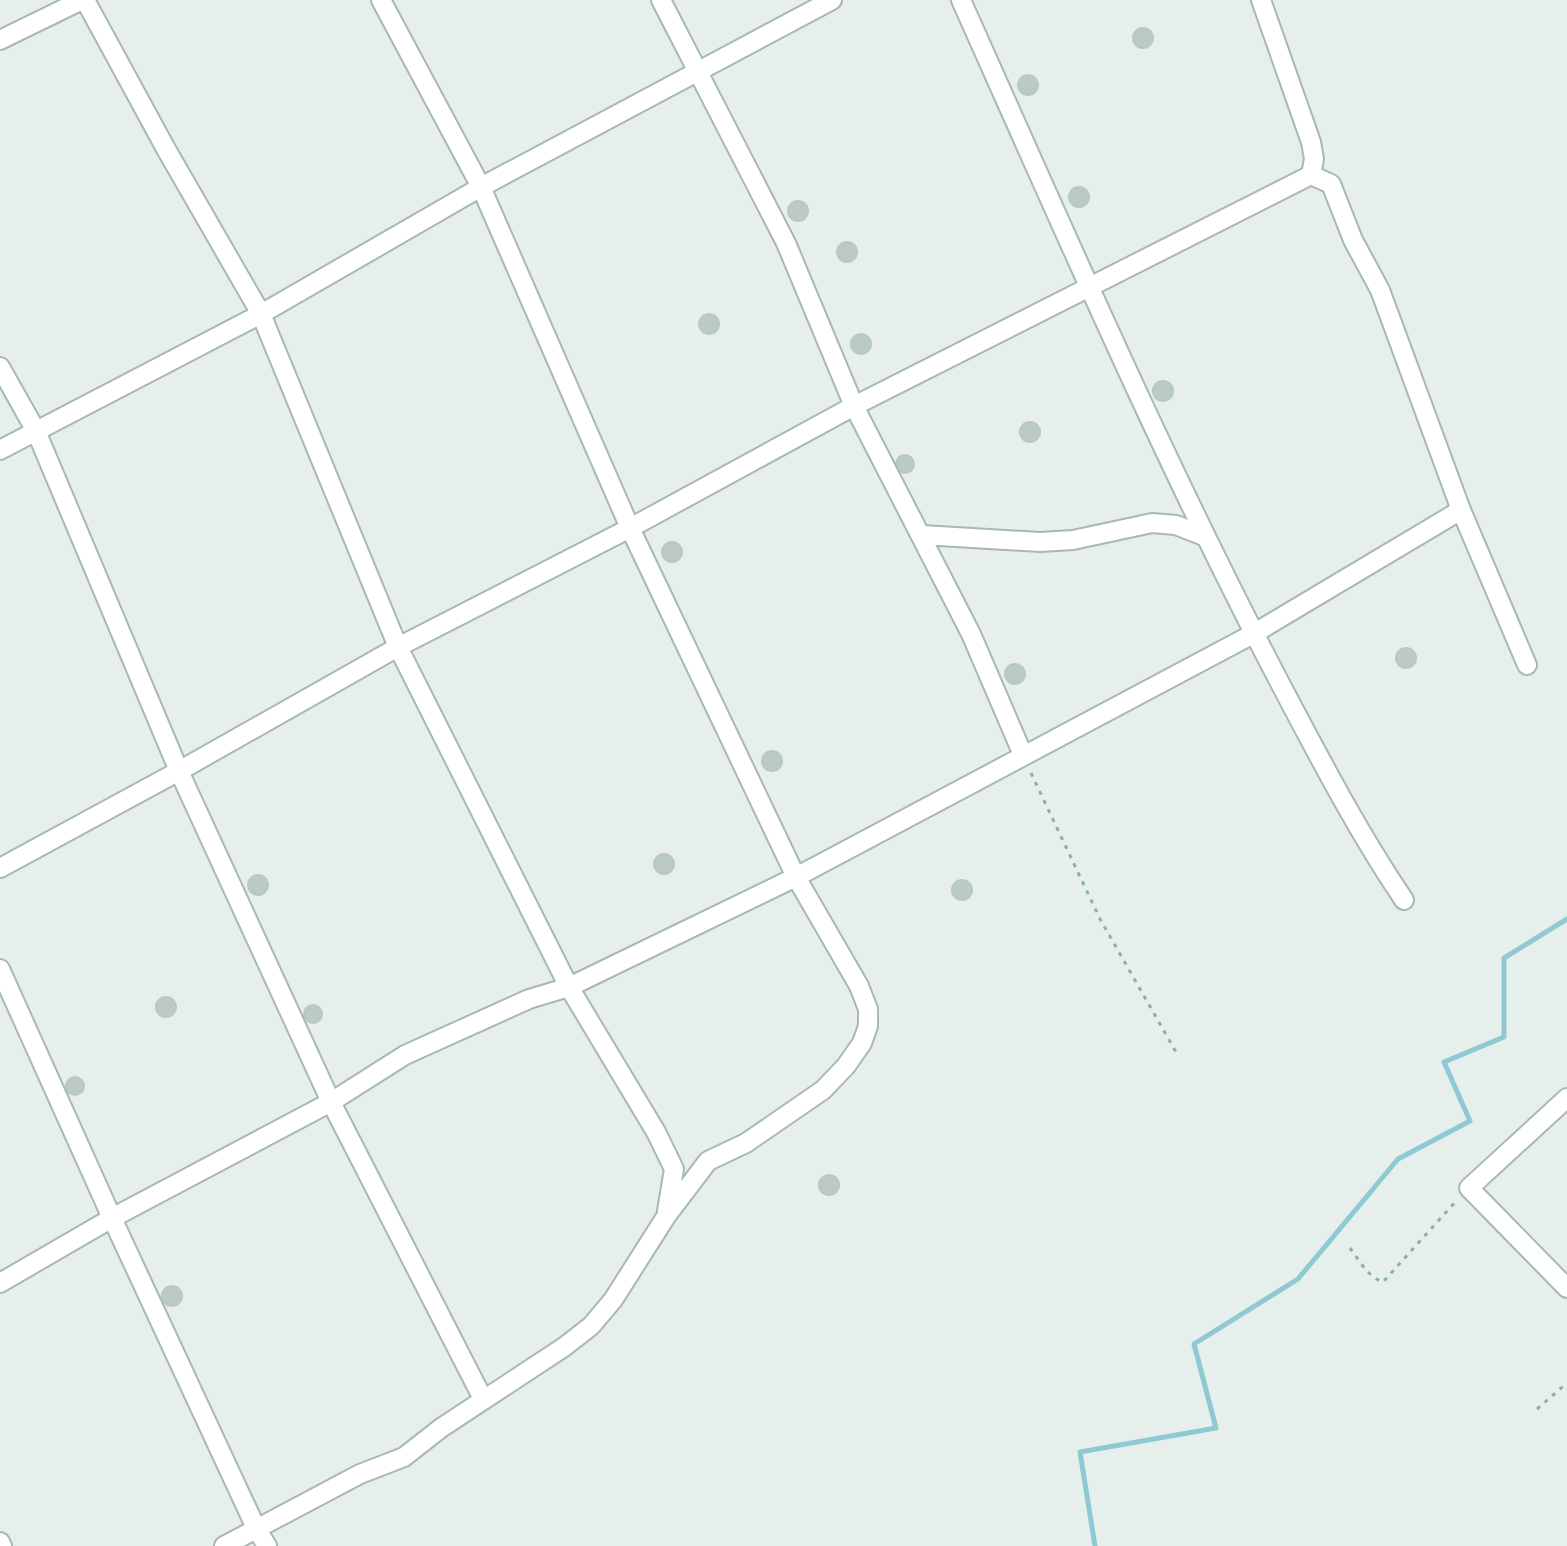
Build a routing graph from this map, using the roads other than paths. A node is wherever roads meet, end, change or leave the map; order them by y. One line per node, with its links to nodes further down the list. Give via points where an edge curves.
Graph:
1 (83, 0): 7 (street); 12 (street)
2 (381, 0): 10 (street)
3 (661, 0): 8 (street)
4 (832, 0): 8 (street)
5 (961, 0): 11 (street)
6 (1261, 0): 9 (street, via 1311,142)
7 (0, 40)
8 (697, 72): 10 (street); 14 (street, via 786,243)
9 (1311, 175): 11 (street); 17 (street, via 1331,184 1380,290)
10 (481, 187): 12 (street); 18 (street)
11 (1089, 285): 14 (street); 20 (street)
12 (261, 314): 15 (street); 22 (street)
13 (0, 367): 15 (street)
14 (854, 406): 18 (street); 19 (street)
15 (36, 431): 16 (street); 25 (street)
16 (0, 450)
17 (1461, 510): 21 (street); 23 (street)
18 (630, 528): 22 (street); 27 (street)
19 (922, 535): 20 (street, via 1062,541 1152,523); 24 (street)
20 (1204, 536): 21 (street)
21 (1253, 634): 24 (street); 28 (street, via 1334,786)
22 (398, 647): 25 (street); 30 (street)
23 (1527, 665)
24 (1023, 755): 27 (street)
25 (179, 771): 26 (street); 32 (street)
26 (0, 868)
27 (796, 877): 30 (street); 33 (street, via 859,986 868,1009 865,1034 823,1090 746,1143 708,1161)
28 (1404, 900)
29 (0, 969): 34 (street)
30 (569, 987): 32 (street, via 529,999 405,1055); 33 (street, via 674,1169)
31 (1567, 1098): 36 (street, via 1469,1188)
32 (331, 1102): 34 (street); 37 (street)
33 (667, 1215): 37 (street, via 591,1326)
34 (112, 1218): 35 (street); 38 (street)
35 (0, 1283)
36 (1567, 1288)
37 (483, 1399): 38 (street, via 404,1457)
38 (256, 1528): 39 (street); 40 (street)
39 (224, 1546)
40 (267, 1546)

